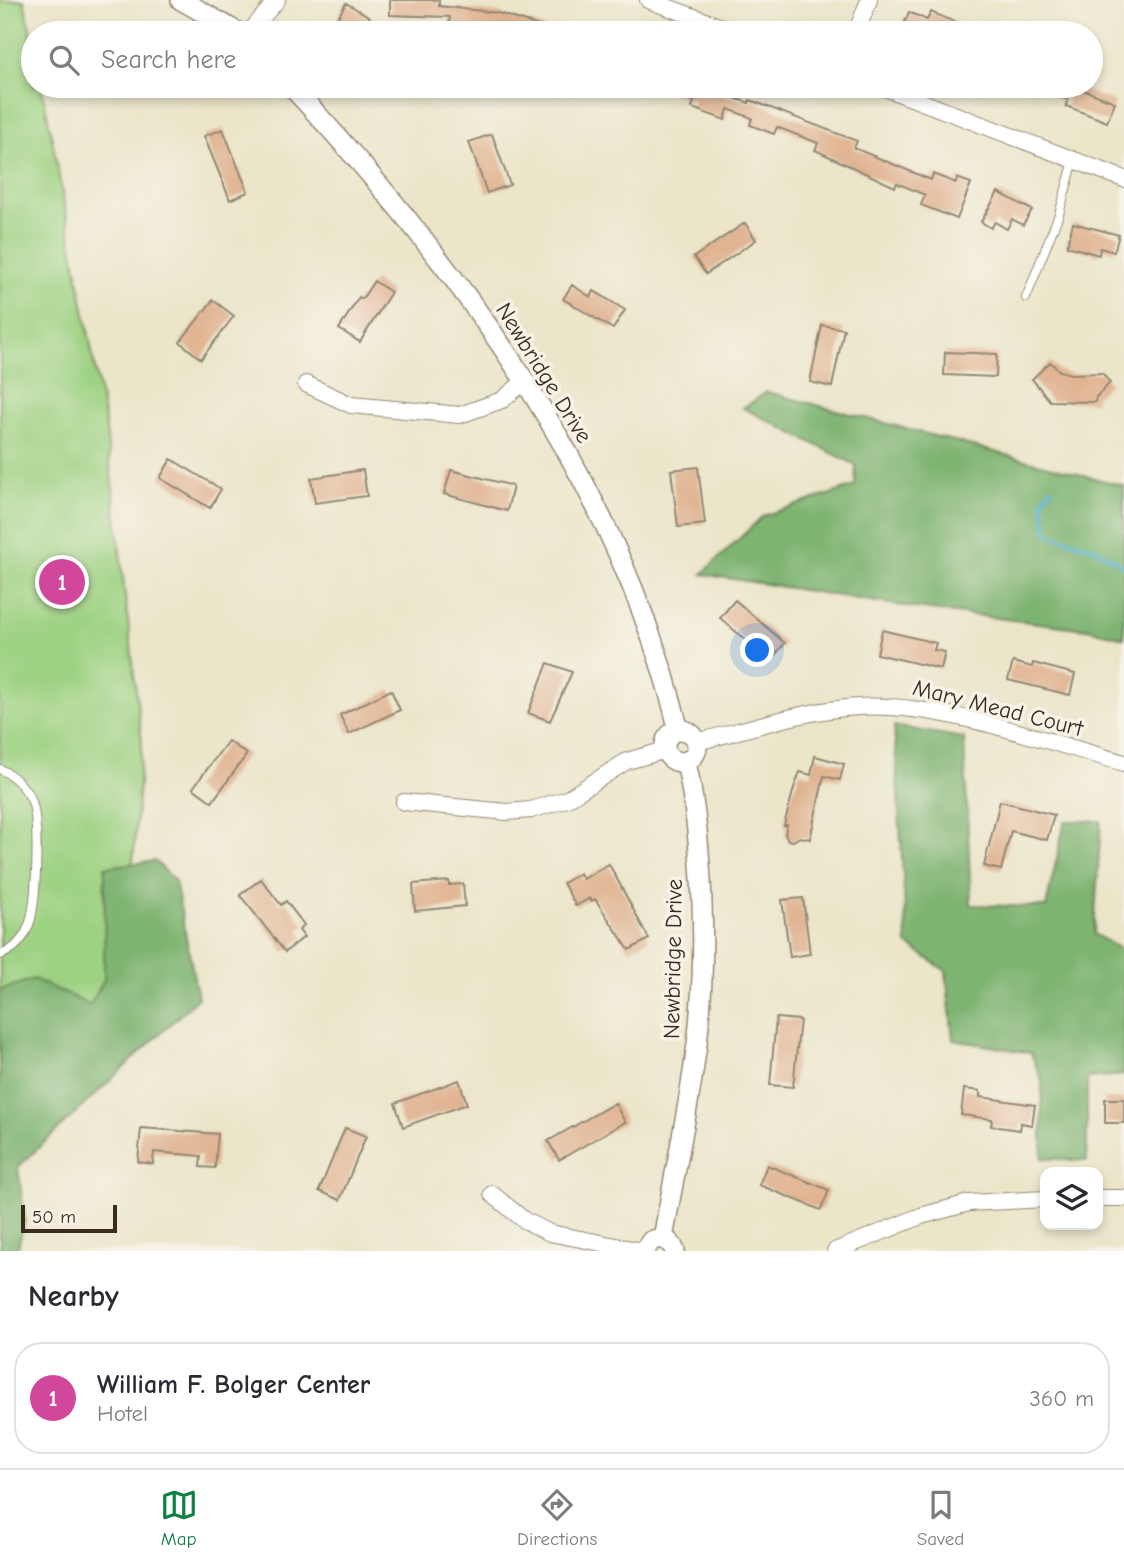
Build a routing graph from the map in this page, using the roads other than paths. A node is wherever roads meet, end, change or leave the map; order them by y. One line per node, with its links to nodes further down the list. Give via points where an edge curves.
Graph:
1 (181, 0): 5 (street)
2 (278, 0): 6 (street)
3 (648, 0): 7 (street)
4 (869, 0): 8 (street)
5 (218, 21)
6 (260, 21)
7 (705, 21)
8 (861, 21)
9 (302, 98): 14 (street, Newbridge Drive, via 378,181 460,285)
10 (911, 98): 11 (street)
11 (1074, 160): 12 (street); 13 (lane, via 1059,214)
12 (1124, 179)
13 (1026, 298)
14 (525, 381): 15 (street, via 502,400 460,415 351,405); 16 (street, Newbridge Drive, via 585,486 633,588)
15 (306, 384)
16 (679, 731): 17 (street, via 692,734); 18 (street, via 667,740)
17 (697, 742): 19 (street, via 694,756); 20 (street, Mary Mead Court, via 819,711 896,707 955,717)
18 (666, 750): 19 (street, via 676,761); 22 (street, via 626,761 567,799 531,810 507,812)
19 (686, 762): 28 (street, Newbridge Drive, via 698,843 701,984)
20 (1124, 763)
21 (0, 769): 23 (lane, via 22,785 32,802 35,901 29,926 10,952)
22 (404, 802)
23 (0, 955)
24 (492, 1194): 29 (street, via 524,1220 550,1233)
25 (1103, 1198): 26 (street)
26 (1124, 1198)
27 (1040, 1199): 30 (street, via 970,1203 921,1216)
28 (669, 1245): 29 (street, via 651,1241)
29 (643, 1251)
30 (835, 1251)

